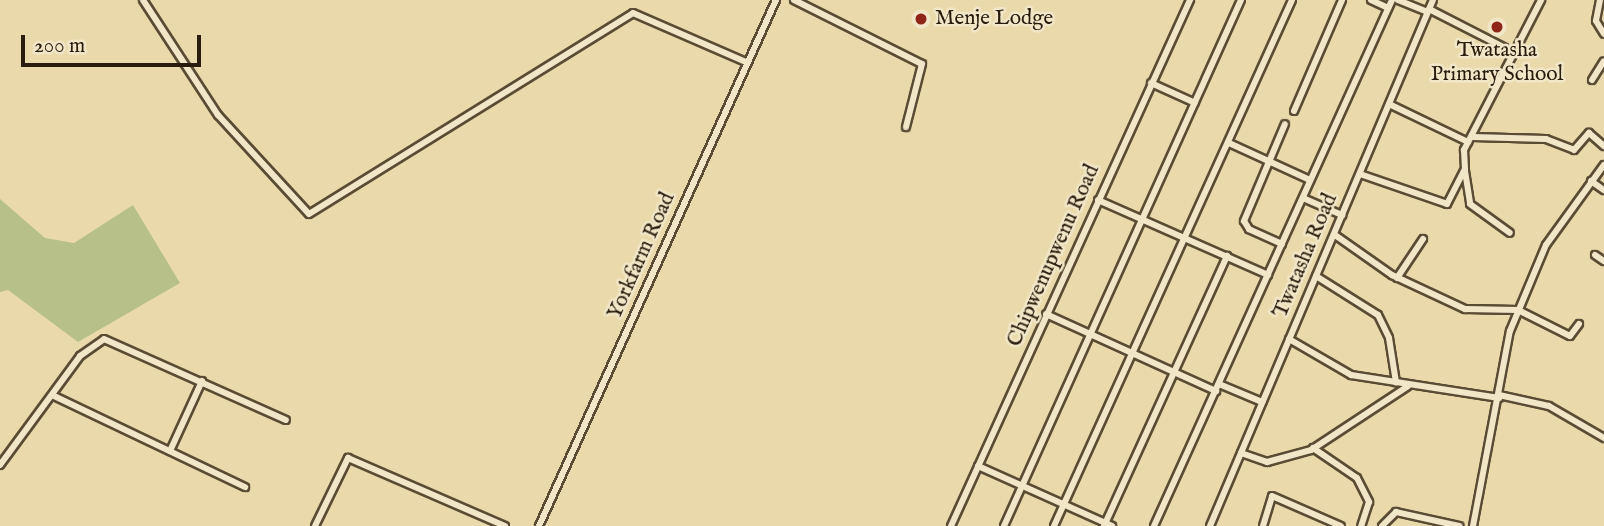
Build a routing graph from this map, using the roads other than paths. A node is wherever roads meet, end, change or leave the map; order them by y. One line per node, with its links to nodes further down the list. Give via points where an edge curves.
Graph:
1 (143, 0): 19 (street, via 218,115 309,214 633,13)
2 (776, 0): 19 (street, Yorkfarm Road)
3 (794, 0): 26 (street, via 922,64)
4 (1190, 0): 21 (street, Chipwenupwenu Road)
5 (1241, 0): 22 (street)
6 (1292, 0): 28 (street)
7 (1342, 0): 24 (street)
8 (1371, 0): 14 (street)
9 (1392, 0): 14 (street)
10 (1398, 0): 15 (street)
11 (1433, 0): 15 (street, Twatasha Road)
12 (1541, 0): 17 (street)
13 (1600, 0): 16 (street, via 1596,21)
14 (1388, 8): 34 (street)
15 (1428, 11): 17 (street); 23 (street, Twatasha Road)
16 (1604, 34)
17 (1515, 53): 27 (street)
18 (1604, 61): 20 (street)
19 (748, 63): 79 (street, Yorkfarm Road)
20 (1592, 79)
21 (1152, 83): 22 (street); 38 (street, Chipwenupwenu Road)
22 (1195, 103): 40 (street)
23 (1389, 104): 27 (street); 33 (street, Twatasha Road)
24 (1294, 111)
25 (1285, 124): 30 (street)
26 (906, 127)
27 (1470, 139): 29 (street, via 1542,138 1574,150 1589,133); 32 (street)
28 (1229, 143): 30 (street); 43 (street)
29 (1604, 146)
30 (1268, 162): 34 (street); 45 (street, via 1245,224)
31 (1604, 165): 35 (street)
32 (1465, 169): 33 (street, via 1446,204); 41 (street, via 1470,204)
33 (1360, 174): 39 (street, Twatasha Road)
34 (1310, 180): 37 (street)
35 (1591, 181): 36 (street); 52 (street, via 1546,245)
36 (1604, 190)
37 (1303, 198): 39 (street); 45 (street)
38 (1098, 200): 40 (street); 53 (street, Chipwenupwenu Road)
39 (1342, 215): 42 (street, Twatasha Road)
40 (1143, 220): 43 (street); 55 (street)
41 (1510, 233)
42 (1335, 235): 50 (street, Twatasha Road); 51 (street)
43 (1185, 238): 47 (street); 57 (street)
44 (1423, 239): 51 (street)
45 (1282, 244): 49 (street)
46 (1595, 255): 48 (street)
47 (1227, 256): 49 (street); 58 (street)
48 (1604, 261)
49 (1268, 275): 62 (street)
50 (1316, 276): 56 (street, Twatasha Road); 60 (street, via 1378,315 1389,338)
51 (1397, 278): 52 (street, via 1465,309)
52 (1518, 310): 54 (street, via 1570,336); 64 (street, via 1500,365)
53 (1046, 314): 55 (street); 72 (street, Chipwenupwenu Road)
54 (1579, 324)
55 (1091, 334): 57 (street); 73 (street)
56 (1289, 339): 60 (street, via 1344,373); 65 (street, Twatasha Road)
57 (1132, 353): 58 (street); 75 (street)
58 (1174, 372): 62 (street); 76 (street)
59 (202, 382): 63 (street, via 104,339 80,356); 66 (street); 69 (street)
60 (1396, 382): 61 (street)
61 (1408, 386): 64 (street); 68 (street)
62 (1217, 388): 65 (street); 83 (street)
63 (52, 395): 69 (street); 71 (street)
64 (1499, 397): 67 (street, via 1549,406); 90 (street)
65 (1262, 402): 70 (street, Twatasha Road)
66 (286, 420)
67 (1604, 438)
68 (1313, 449): 70 (street, via 1267,462); 87 (street, via 1357,478 1369,502)
69 (170, 452): 74 (street)
70 (1241, 453): 84 (street, Twatasha Road)
71 (0, 466)
72 (978, 466): 73 (street); 80 (street, Chipwenupwenu Road)
73 (1022, 486): 75 (street); 81 (street)
74 (244, 488)
75 (1063, 504): 76 (street); 82 (street)
76 (1107, 525)
77 (315, 526): 78 (street, via 348,458)
78 (505, 526)
79 (539, 526)
80 (951, 526)
81 (1004, 526)
82 (1054, 526)
83 (1154, 526)
84 (1210, 526)
85 (1263, 526): 86 (street, via 1272,496)
86 (1342, 526)
87 (1361, 526)
88 (1382, 526): 89 (street, via 1396,512)
89 (1459, 526)
90 (1473, 526)

